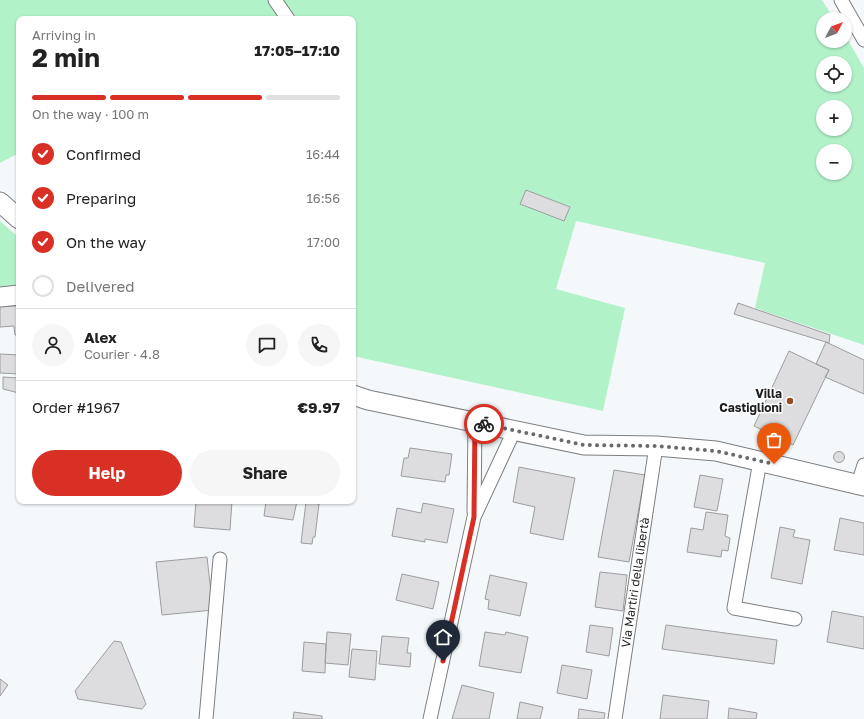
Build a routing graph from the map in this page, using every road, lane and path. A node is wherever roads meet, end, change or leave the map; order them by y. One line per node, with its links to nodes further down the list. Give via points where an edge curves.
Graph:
1 (276, 0): 3 (street)
2 (841, 0): 4 (street)
3 (286, 16)
4 (864, 40)
5 (0, 202): 6 (street)
6 (16, 216)
7 (16, 295): 8 (street)
8 (0, 297)
9 (356, 396): 10 (street)
10 (475, 422): 11 (street); 16 (street)
11 (514, 431): 12 (street, via 584,445); 16 (street)
12 (656, 446): 13 (street, via 716,451); 21 (street, Via Martiri della libertà)
13 (760, 461): 15 (street); 18 (street, via 734,608)
14 (864, 465): 15 (street)
15 (861, 485)
16 (474, 517): 20 (street)
17 (220, 560): 19 (street)
18 (795, 619)
19 (206, 719)
20 (430, 719)
21 (614, 719)

